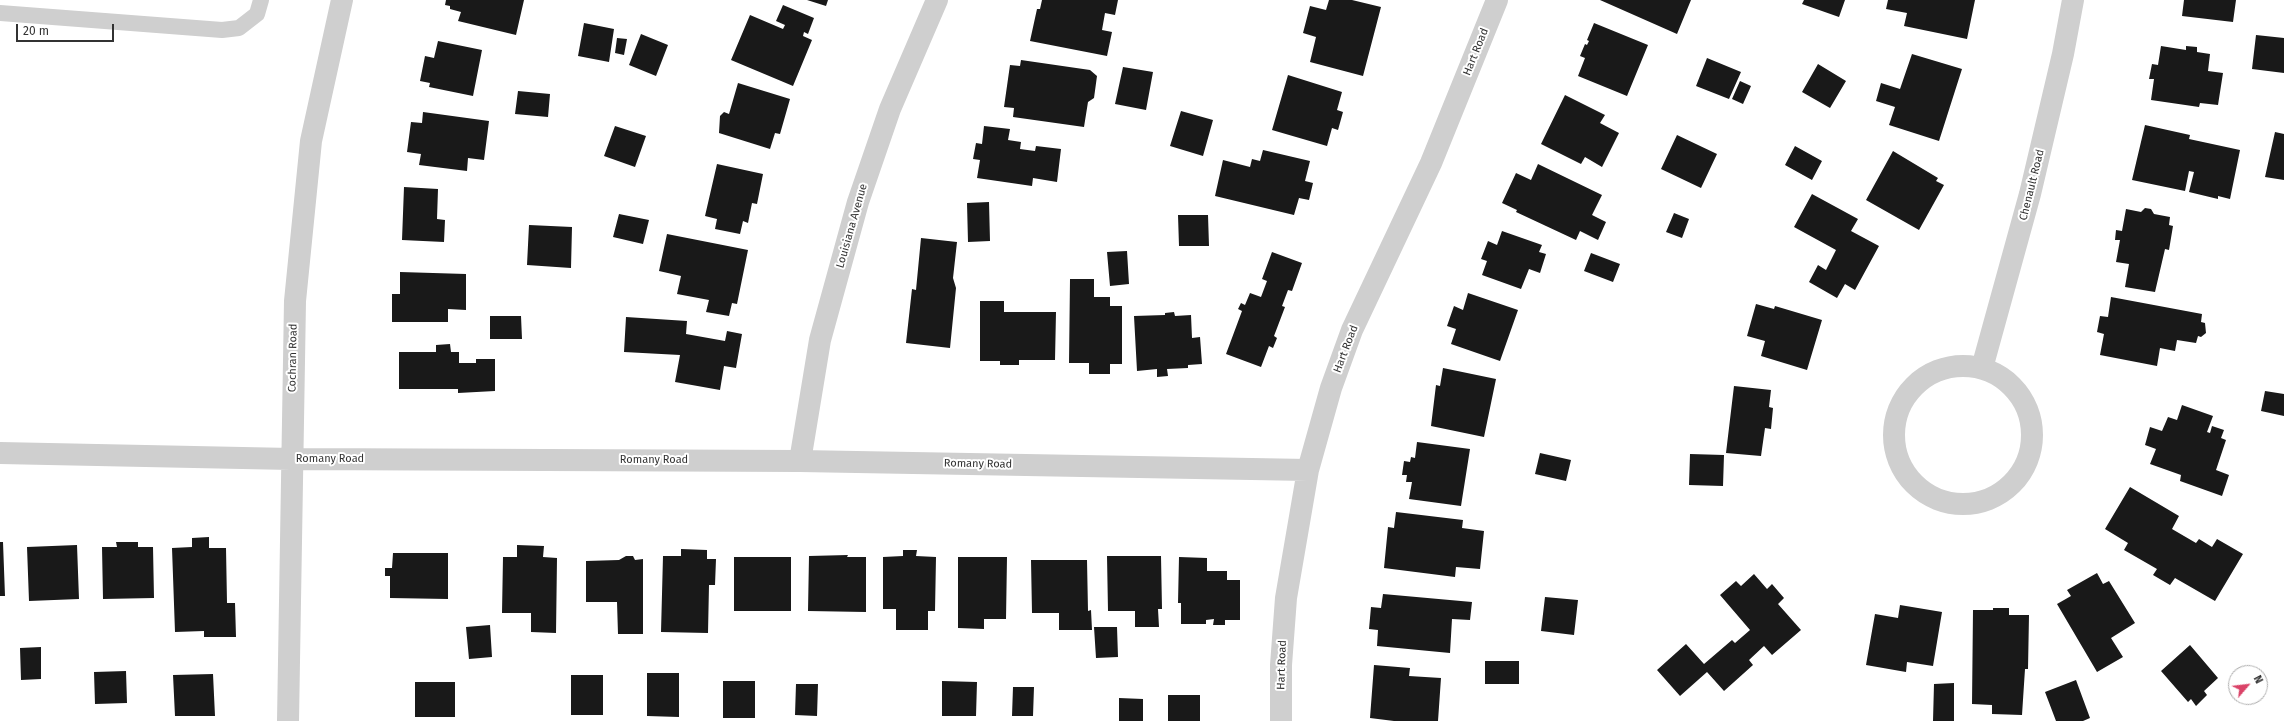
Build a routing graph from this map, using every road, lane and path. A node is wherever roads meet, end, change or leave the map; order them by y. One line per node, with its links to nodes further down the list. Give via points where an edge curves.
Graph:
1 (261, 0): 6 (lane, via 257,14 239,28 222,30)
2 (342, 0): 9 (street, Cochran Road, via 311,141 302,216 295,301)
3 (937, 0): 10 (street, Louisiana Avenue, via 890,109 858,202 820,340)
4 (1497, 0): 11 (street, Hart Road, via 1431,163 1352,330 1331,388)
5 (2073, 0): 7 (street, Chenault Road, via 2030,194)
6 (0, 13)
7 (1982, 368): 7 (street, via 1960,365 1937,370 1918,381 1904,399 1895,420 1894,442 1900,464 1913,483 1932,497 1953,504 1976,504 1998,495 2016,481 2028,460 2032,438 2030,415 2019,395 2003,378)
8 (0, 453): 9 (street, Romany Road)
9 (291, 459): 10 (street, Romany Road); 12 (street, Cochran Road)
10 (800, 461): 11 (street, Romany Road)
11 (1308, 470): 13 (street, Hart Road, via 1286,598 1281,666)
12 (288, 721)
13 (1281, 721)

